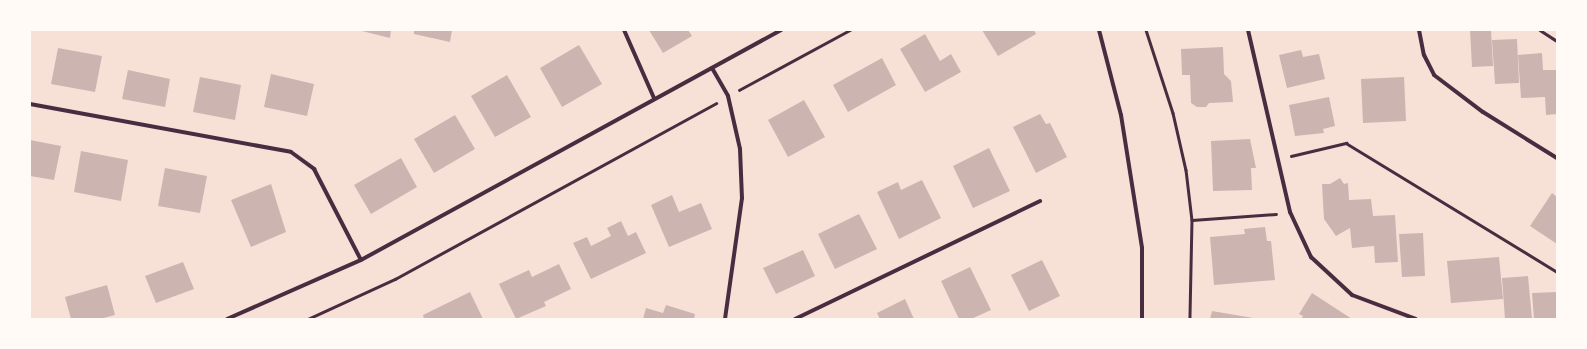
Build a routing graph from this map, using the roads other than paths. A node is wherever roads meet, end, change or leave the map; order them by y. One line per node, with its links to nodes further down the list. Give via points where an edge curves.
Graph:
1 (624, 30): 7 (street)
2 (781, 30): 6 (street)
3 (1099, 30): 15 (street, via 1121,115 1142,248)
4 (1248, 30): 16 (street, via 1290,212 1311,258 1352,295)
5 (1419, 30): 9 (street, via 1424,55 1434,75 1483,112)
6 (712, 68): 7 (street); 13 (street, via 728,96 740,149 742,198)
7 (654, 98): 11 (street)
8 (30, 104): 11 (street, via 291,152 314,169)
9 (1557, 158)
10 (1040, 201): 14 (street)
11 (361, 260): 12 (street)
12 (227, 319)
13 (724, 319)
14 (795, 319)
15 (1142, 319)
16 (1416, 319)

